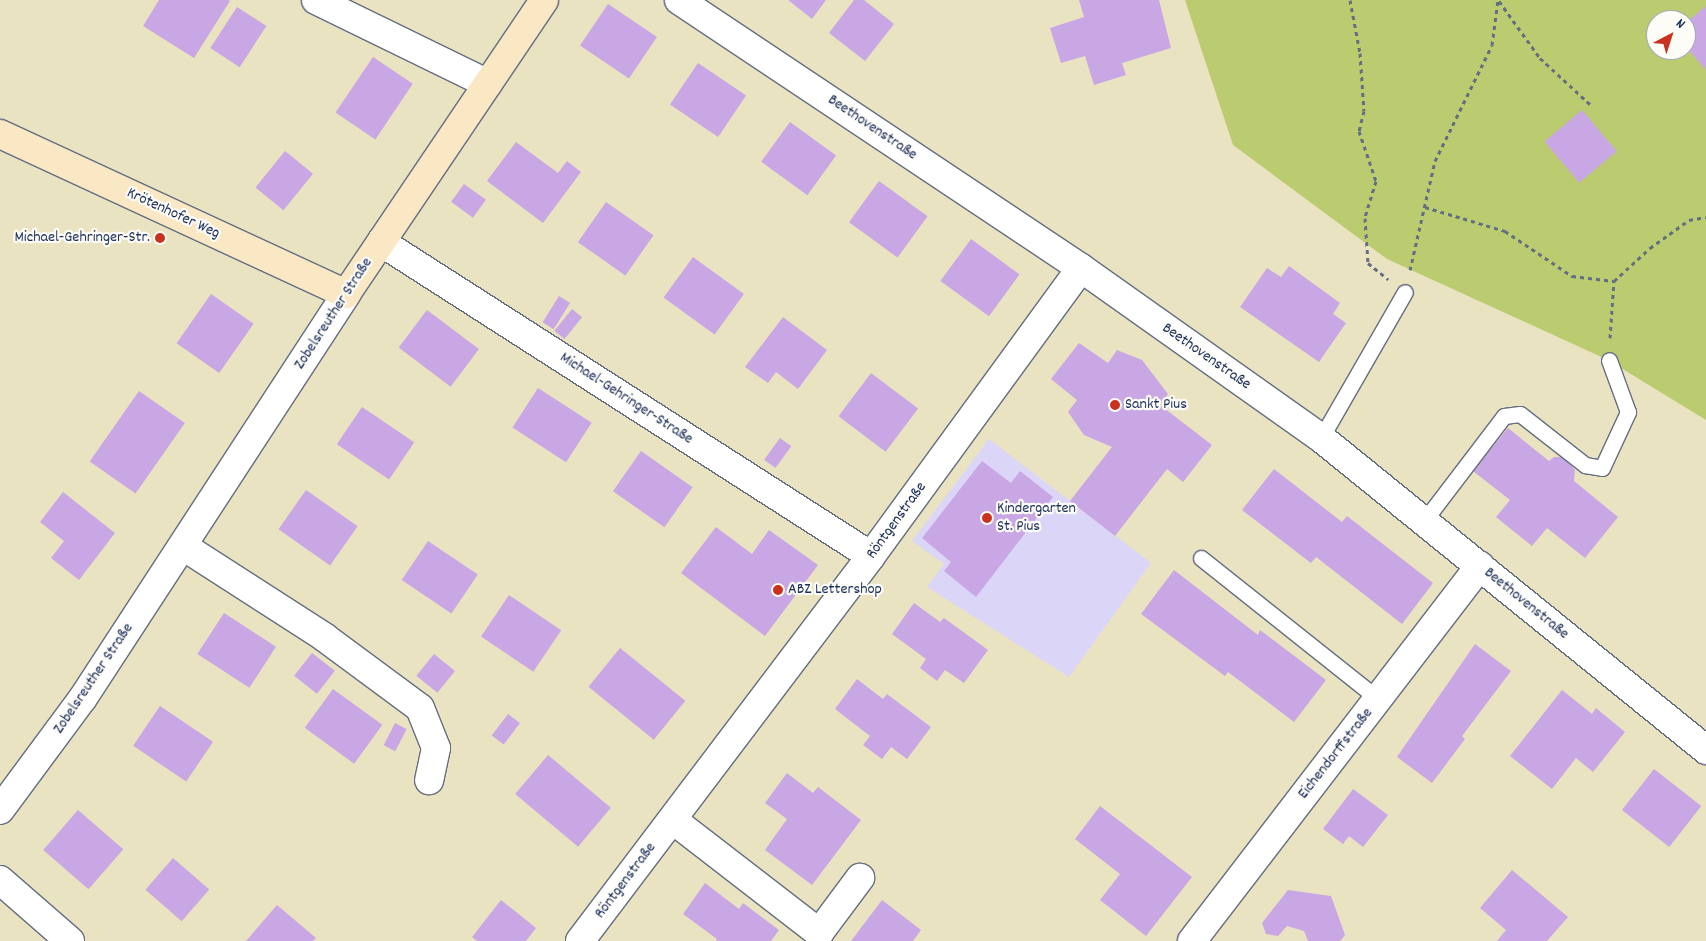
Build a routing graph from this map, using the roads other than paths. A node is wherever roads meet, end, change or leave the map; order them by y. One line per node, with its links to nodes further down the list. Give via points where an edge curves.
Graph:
1 (316, 0): 4 (street)
2 (544, 0): 4 (street, Zobelsreuther Straße)
3 (679, 0): 7 (street, Beethovenstraße)
4 (488, 84): 6 (street, Zobelsreuther Straße)
5 (0, 134): 9 (street, Krötenhofer Weg)
6 (381, 242): 9 (street, Zobelsreuther Straße); 14 (street, Michael-Gehringer-Straße)
7 (1081, 268): 11 (street, Beethovenstraße); 14 (street, Röntgenstraße)
8 (1405, 292): 11 (lane)
9 (346, 294): 13 (street, Zobelsreuther Straße)
10 (1608, 360): 12 (lane, via 1628,412 1602,468 1585,465 1520,414 1504,416)
11 (1321, 438): 12 (street, Beethovenstraße)
12 (1424, 521): 16 (street, Beethovenstraße)
13 (183, 546): 19 (street, via 324,637 420,708 436,748); 20 (street, Zobelsreuther Straße, via 83,698)
14 (871, 556): 21 (street, Röntgenstraße)
15 (1201, 558): 17 (lane)
16 (1480, 566): 17 (street, Eichendorffstraße); 18 (street, Beethovenstraße)
17 (1378, 699): 27 (street, Eichendorffstraße)
18 (1706, 750)
19 (430, 780)
20 (0, 810)
21 (672, 820): 24 (street); 26 (street, Röntgenstraße)
22 (860, 878): 24 (street)
23 (0, 880): 25 (street)
24 (816, 937)
25 (70, 941)
26 (580, 941)
27 (1192, 941)

